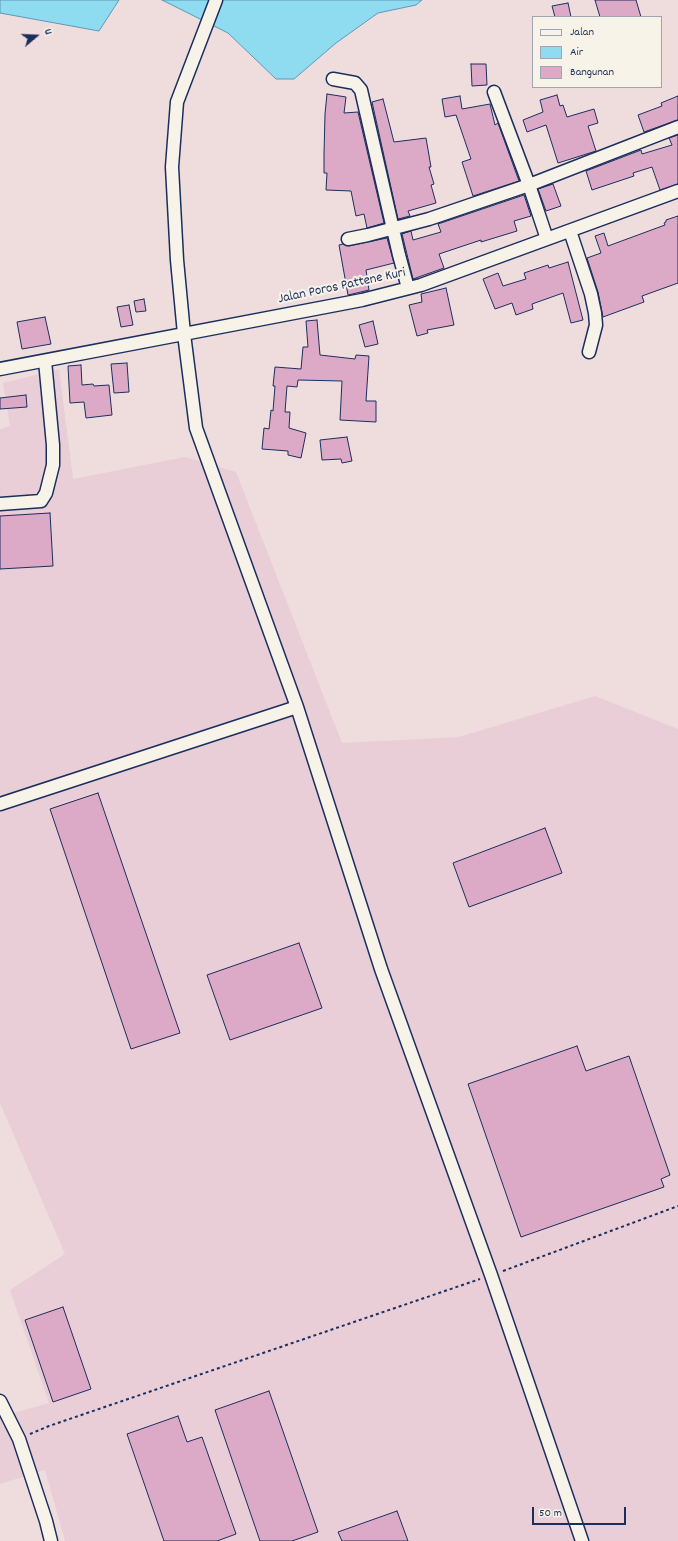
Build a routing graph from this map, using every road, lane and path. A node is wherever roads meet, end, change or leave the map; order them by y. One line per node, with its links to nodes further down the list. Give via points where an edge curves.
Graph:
1 (216, 0): 12 (street, via 177,102 172,167)
2 (333, 79): 7 (street, via 355,83 361,90)
3 (494, 92): 5 (street)
4 (678, 127): 5 (street)
5 (529, 185): 7 (street, via 429,219); 10 (street)
6 (678, 191): 8 (street, Jalan Poros Pattene Kuri)
7 (393, 228): 9 (street); 11 (street)
8 (570, 231): 10 (street, Jalan Poros Pattene Kuri); 13 (street, via 595,313 596,324)
9 (348, 239)
10 (547, 239): 11 (street, Jalan Poros Pattene Kuri)
11 (408, 288): 12 (street, Jalan Poros Pattene Kuri, via 362,300)
12 (184, 334): 14 (street, Jalan Poros Pattene Kuri); 17 (street, via 196,428)
13 (589, 352)
14 (45, 361): 15 (street, Jalan Poros Pattene Kuri); 16 (street, via 53,445 53,465 46,493 41,501)
15 (0, 369)
16 (0, 504)
17 (297, 707): 18 (street); 20 (street, via 381,969)
18 (0, 804)
19 (678, 1206): 20 (path)
20 (491, 1275): 22 (path, via 49,1426); 24 (street)
21 (0, 1401): 22 (street)
22 (19, 1439): 23 (street)
23 (51, 1541)
24 (582, 1541)

